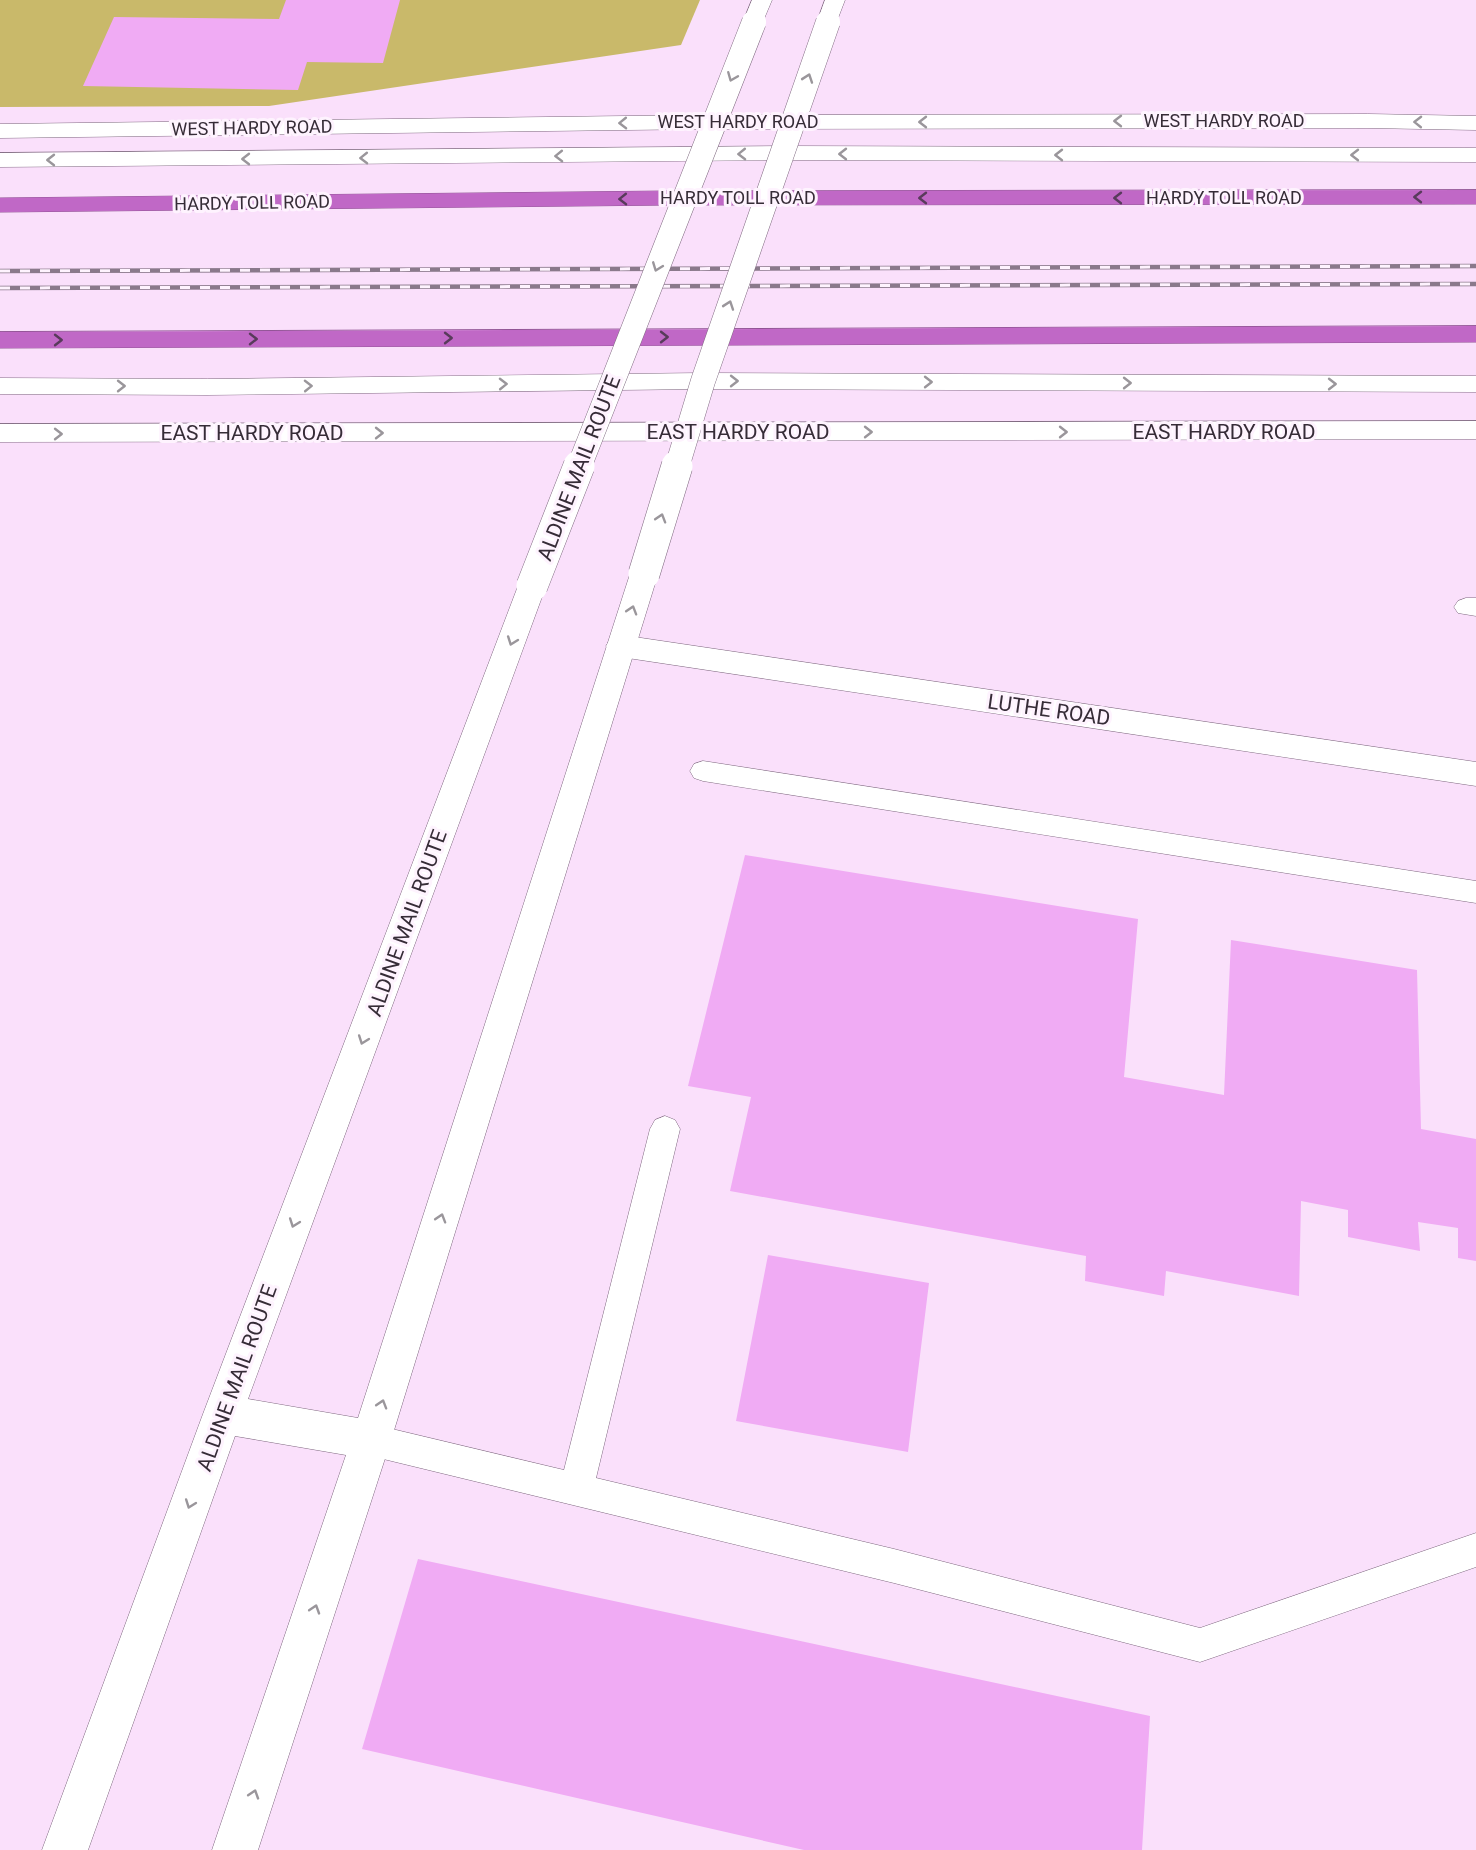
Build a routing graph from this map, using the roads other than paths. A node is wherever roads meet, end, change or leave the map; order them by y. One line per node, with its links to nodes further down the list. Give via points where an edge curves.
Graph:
1 (762, 0): 6 (main road, ALDINE MAIL ROUTE, one-way to 6, bridge)
2 (835, 0): 5 (main road, one-way to 2, bridge)
3 (1476, 123): 4 (main road, WEST HARDY ROAD, one-way to 4, via 705,122)
4 (0, 131)
5 (782, 153): 6 (main road, one-way to 6); 7 (main road, one-way to 5); 13 (main road, one-way to 5, bridge)
6 (701, 154): 8 (main road, one-way to 8); 14 (main road, ALDINE MAIL ROUTE, one-way to 14, bridge)
7 (1476, 155)
8 (0, 160)
9 (1476, 197): 10 (highway, HARDY TOLL ROAD, one-way to 10, via 669,198)
10 (0, 205)
11 (1476, 334): 12 (highway, one-way to 11)
12 (0, 340)
13 (703, 381): 14 (main road); 15 (main road, one-way to 15); 19 (main road, one-way to 13, bridge)
14 (612, 382): 16 (main road, one-way to 14); 24 (main road, ALDINE MAIL ROUTE, one-way to 24, bridge)
15 (1476, 384)
16 (0, 386)
17 (1476, 430): 18 (main road, EAST HARDY ROAD, one-way to 17)
18 (0, 433)
19 (621, 646): 21 (main road, LUTHE ROAD); 25 (main road, one-way to 19)
20 (703, 771): 22 (lane)
21 (1476, 774)
22 (1476, 892)
23 (665, 1129): 26 (lane)
24 (223, 1414): 25 (main road); 28 (main road, ALDINE MAIL ROUTE, one-way to 28)
25 (371, 1440): 26 (lane); 29 (main road, one-way to 25)
26 (576, 1490): 27 (lane, via 1200,1645)
27 (1476, 1550)
28 (65, 1850)
29 (235, 1850)

